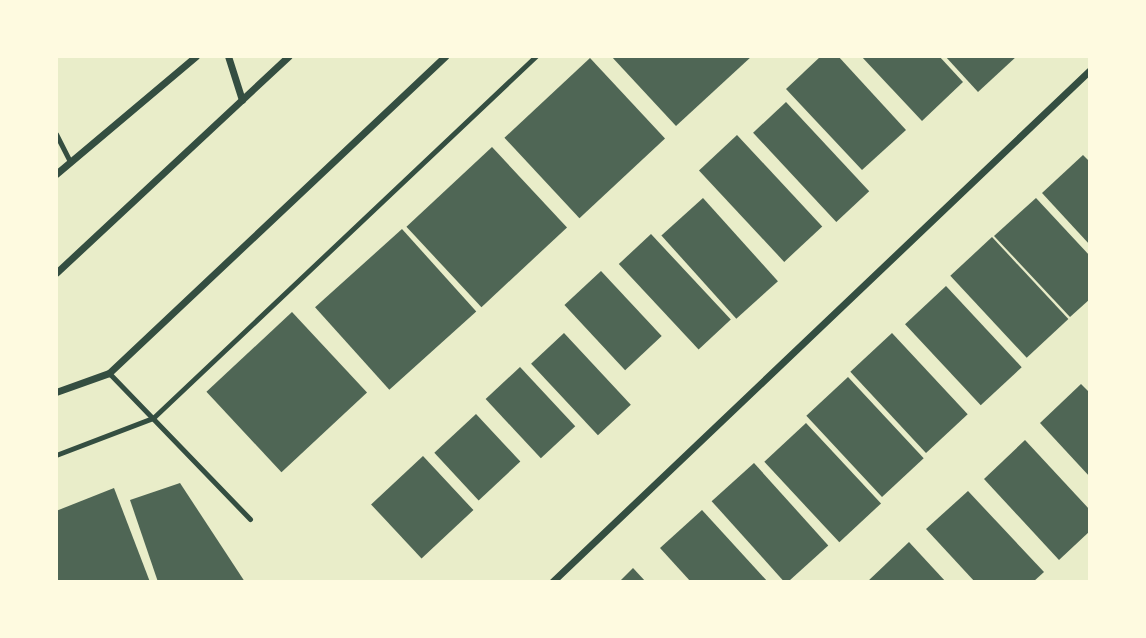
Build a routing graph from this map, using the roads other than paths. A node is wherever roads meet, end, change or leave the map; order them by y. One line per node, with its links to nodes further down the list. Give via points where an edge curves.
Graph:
1 (196, 56): 9 (street)
2 (228, 56): 7 (street)
3 (289, 56): 7 (street)
4 (445, 56): 12 (street)
5 (536, 56): 14 (lane)
6 (1090, 70): 17 (street)
7 (242, 100): 11 (street)
8 (56, 134): 9 (lane)
9 (70, 162): 10 (street)
10 (56, 174)
11 (56, 273)
12 (109, 373): 13 (street); 14 (lane)
13 (56, 393)
14 (153, 418): 15 (lane); 16 (lane)
15 (56, 455)
16 (250, 519)
17 (552, 582)

